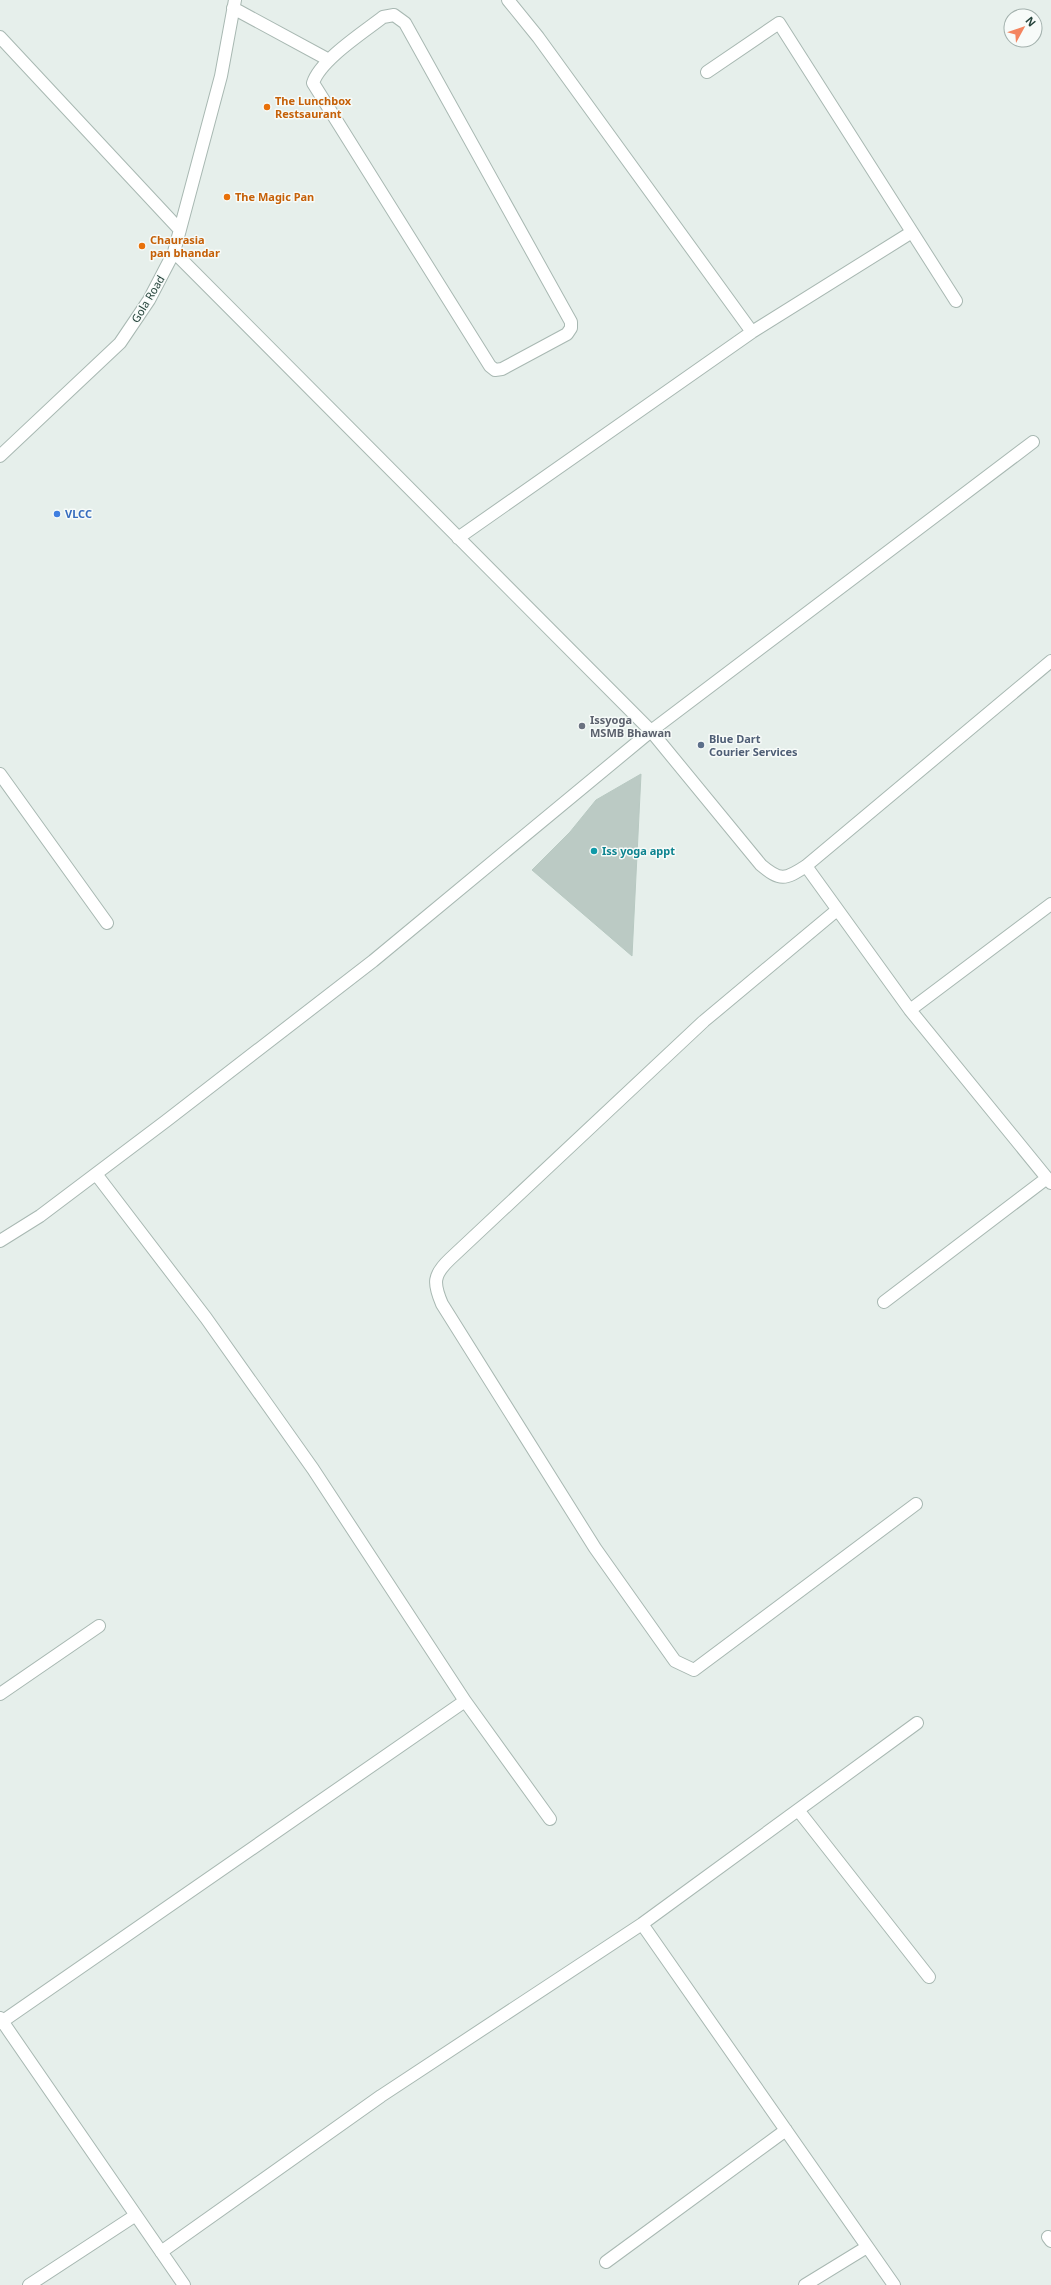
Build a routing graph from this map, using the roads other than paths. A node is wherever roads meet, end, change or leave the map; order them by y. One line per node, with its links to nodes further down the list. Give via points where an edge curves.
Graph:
1 (508, 0): 10 (street, via 538,37)
2 (234, 4): 4 (street); 6 (street, Gola Road, via 221,76)
3 (0, 36): 6 (street)
4 (329, 60): 4 (street, via 383,17 394,15 405,23 572,322 567,334 502,369 495,370 490,366 315,89 314,78)
5 (707, 72): 7 (street, via 779,23)
6 (180, 230): 8 (street, Gola Road)
7 (912, 232): 9 (street); 10 (street)
8 (174, 252): 12 (street, Gola Road, via 149,300 120,343); 13 (street)
9 (956, 301)
10 (752, 332): 13 (street)
11 (1033, 442): 15 (street)
12 (0, 456)
13 (458, 538): 15 (street)
14 (1051, 661): 17 (street)
15 (651, 732): 17 (street, via 772,875 782,878 793,875); 22 (street, via 372,961)
16 (0, 774): 20 (street)
17 (806, 866): 19 (street)
18 (1051, 904): 21 (street)
19 (837, 910): 21 (street); 26 (street, via 704,1021 450,1259 440,1269 436,1278 436,1290 442,1304 595,1548 675,1661 694,1670)
20 (107, 923)
21 (910, 1010): 23 (street)
22 (96, 1174): 24 (street); 29 (street, via 206,1318 313,1469)
23 (1049, 1180): 25 (street)
24 (0, 1242)
25 (884, 1302)
26 (916, 1504)
27 (99, 1626): 28 (street)
28 (0, 1694)
29 (465, 1702): 32 (street); 35 (street)
30 (917, 1723): 31 (street)
31 (798, 1810): 33 (street); 34 (street)
32 (550, 1819)
33 (642, 1924): 36 (street); 39 (street, via 381,2096)
34 (929, 1977)
35 (1, 2021): 37 (street)
36 (786, 2130): 38 (street); 40 (street)
37 (136, 2215): 39 (street); 41 (street)
38 (867, 2247): 43 (street); 44 (street)
39 (161, 2252): 42 (street)
40 (606, 2262)
41 (30, 2285)
42 (184, 2285)
43 (804, 2285)
44 (894, 2285)

